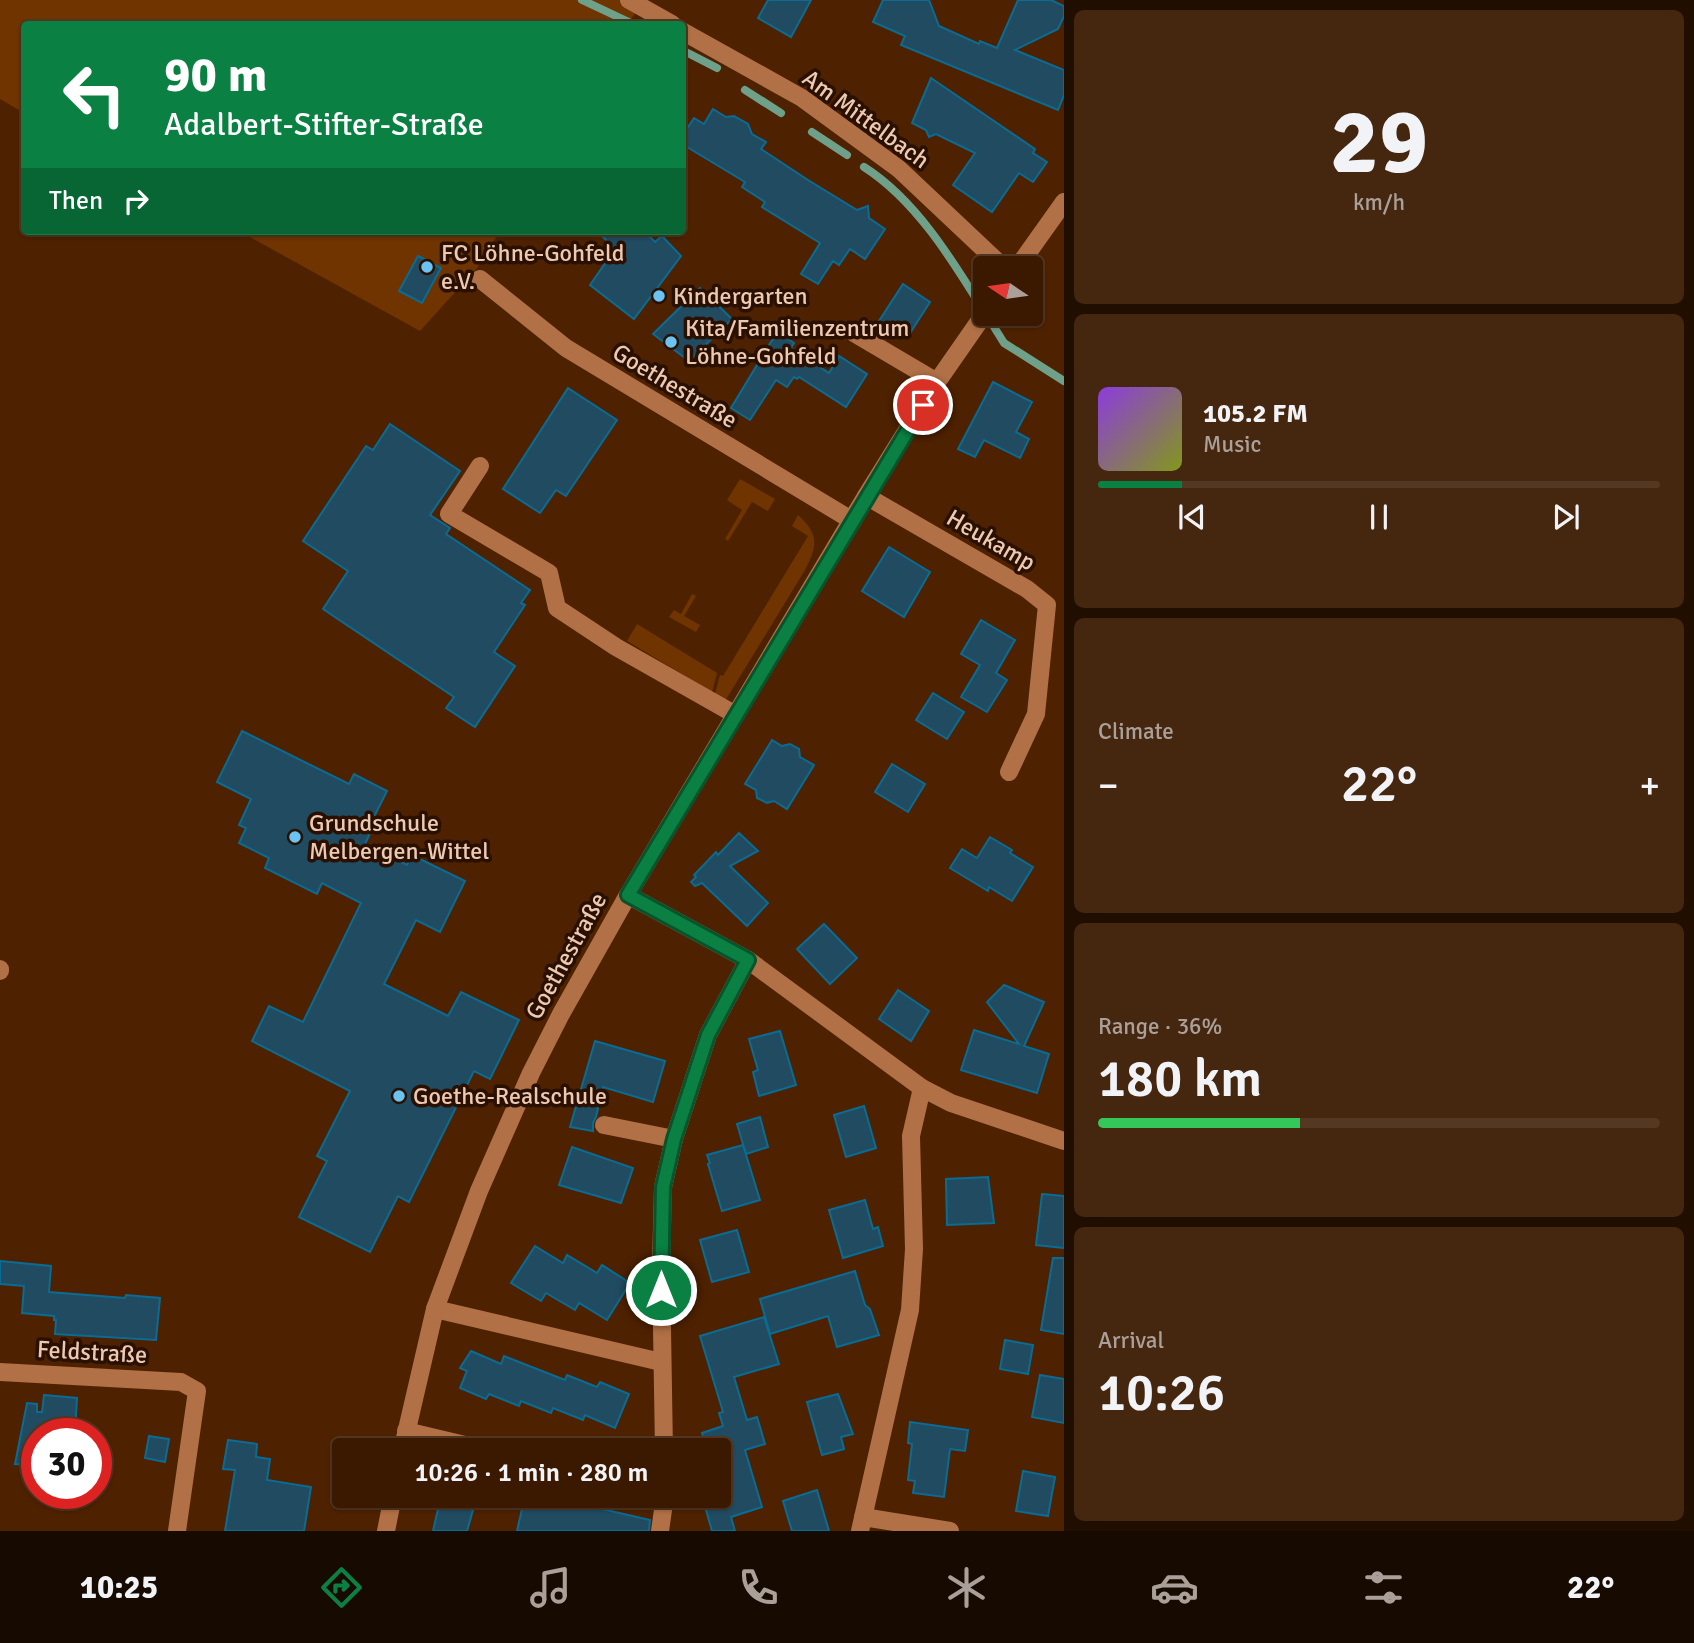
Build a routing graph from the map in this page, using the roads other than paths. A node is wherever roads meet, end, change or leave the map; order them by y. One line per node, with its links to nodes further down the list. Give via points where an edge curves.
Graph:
1 (629, 0): 2 (street)
2 (667, 21)
3 (686, 33): 5 (street, Am Mittelbach, via 802,98 899,169)
4 (1064, 202): 6 (street)
5 (990, 256)
6 (1026, 256)
7 (480, 279): 13 (street, Goethestraße, via 566,348)
8 (976, 326): 10 (street, Goethestraße)
9 (854, 334): 10 (street)
10 (937, 382): 12 (street, Goethestraße)
11 (480, 466): 14 (street, via 449,514 549,573 556,608)
12 (866, 496): 13 (street, Goethestraße); 15 (street, Heukamp, via 1047,605 1036,714)
13 (853, 521): 14 (street, Goethestraße)
14 (736, 715): 16 (street, Goethestraße)
15 (1009, 772)
16 (628, 895): 17 (street); 22 (street, Goethestraße, via 531,1073 479,1191)
17 (748, 960): 18 (street); 20 (street, via 708,1035)
18 (922, 1088): 21 (street, via 951,1103); 31 (street, via 911,1136 914,1249 910,1310)
19 (604, 1125): 20 (street)
20 (674, 1139): 23 (street, via 663,1187)
21 (1064, 1141)
22 (436, 1309): 23 (street); 25 (street, Goethestraße)
23 (661, 1362): 28 (street)
24 (0, 1372): 32 (street, Feldstraße, via 181,1382 197,1391)
25 (405, 1431): 26 (street, Goethestraße); 27 (street)
26 (404, 1438)
27 (435, 1438)
28 (664, 1438)
29 (391, 1508): 33 (street)
30 (663, 1508): 34 (street)
31 (861, 1524): 35 (street)
32 (177, 1531)
33 (386, 1531)
34 (660, 1531)
35 (950, 1531)

